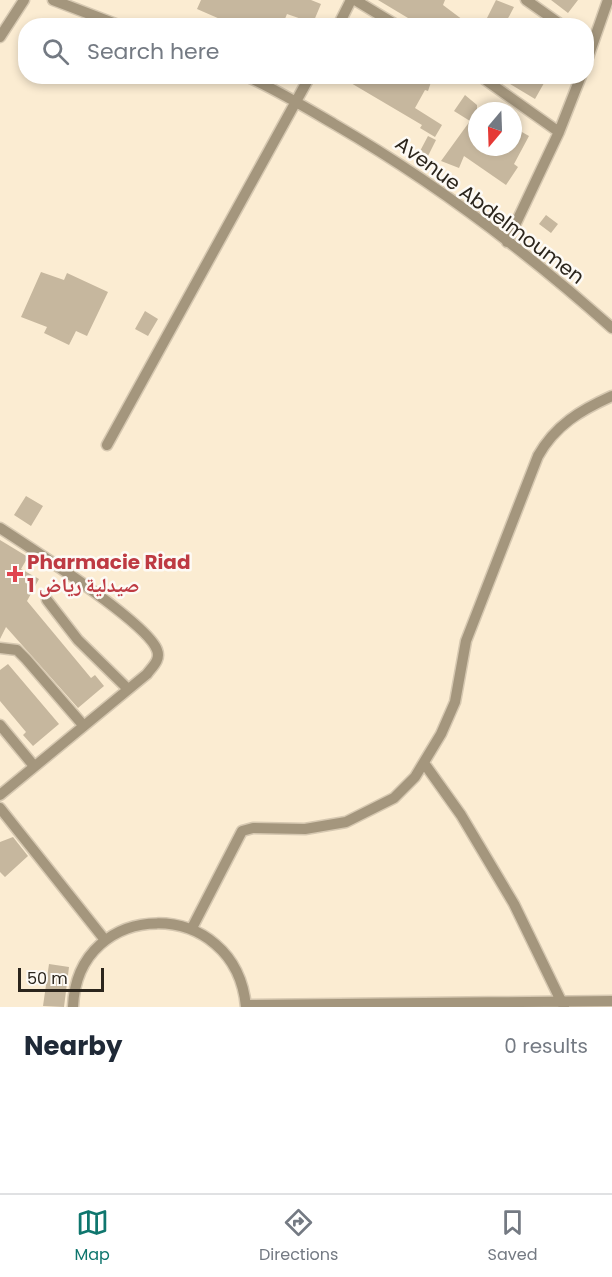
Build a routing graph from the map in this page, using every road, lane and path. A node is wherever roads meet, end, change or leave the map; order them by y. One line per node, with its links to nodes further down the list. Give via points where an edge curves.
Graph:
1 (24, 0): 11 (street)
2 (53, 0): 6 (street)
3 (353, 0): 7 (street); 8 (street)
4 (526, 0): 9 (street)
5 (608, 0): 10 (street)
6 (100, 18)
7 (343, 18)
8 (384, 18)
9 (552, 18)
10 (594, 34)
11 (0, 38)
12 (262, 84): 16 (street, Avenue Abdelmoumen)
13 (306, 84): 16 (street)
14 (491, 84): 17 (street)
15 (579, 84): 17 (street)
16 (297, 102): 18 (street, Avenue Abdelmoumen, via 401,163); 21 (street)
17 (559, 132): 18 (street)
18 (507, 242): 19 (street, Avenue Abdelmoumen)
19 (612, 328)
20 (612, 396): 28 (street, via 570,418 553,433 538,456 466,641 456,702)
21 (107, 445)
22 (0, 528): 25 (street, via 117,610 154,644 157,661)
23 (47, 600): 25 (street, via 78,640)
24 (0, 648): 27 (street, via 12,648 21,655)
25 (128, 689): 27 (street)
26 (0, 725): 29 (street)
27 (83, 725): 29 (street)
28 (424, 763): 32 (street, via 405,789 360,817 304,829 242,831); 35 (street, via 489,860)
29 (34, 766): 30 (street)
30 (0, 795)
31 (0, 808): 33 (street)
32 (192, 928): 33 (street, via 170,922 147,922); 36 (street, via 214,941 230,959 242,981)
33 (105, 940): 37 (street, via 82,969)
34 (612, 1001): 35 (street)
35 (563, 1005): 36 (street)
36 (246, 1006)
37 (73, 1007)

